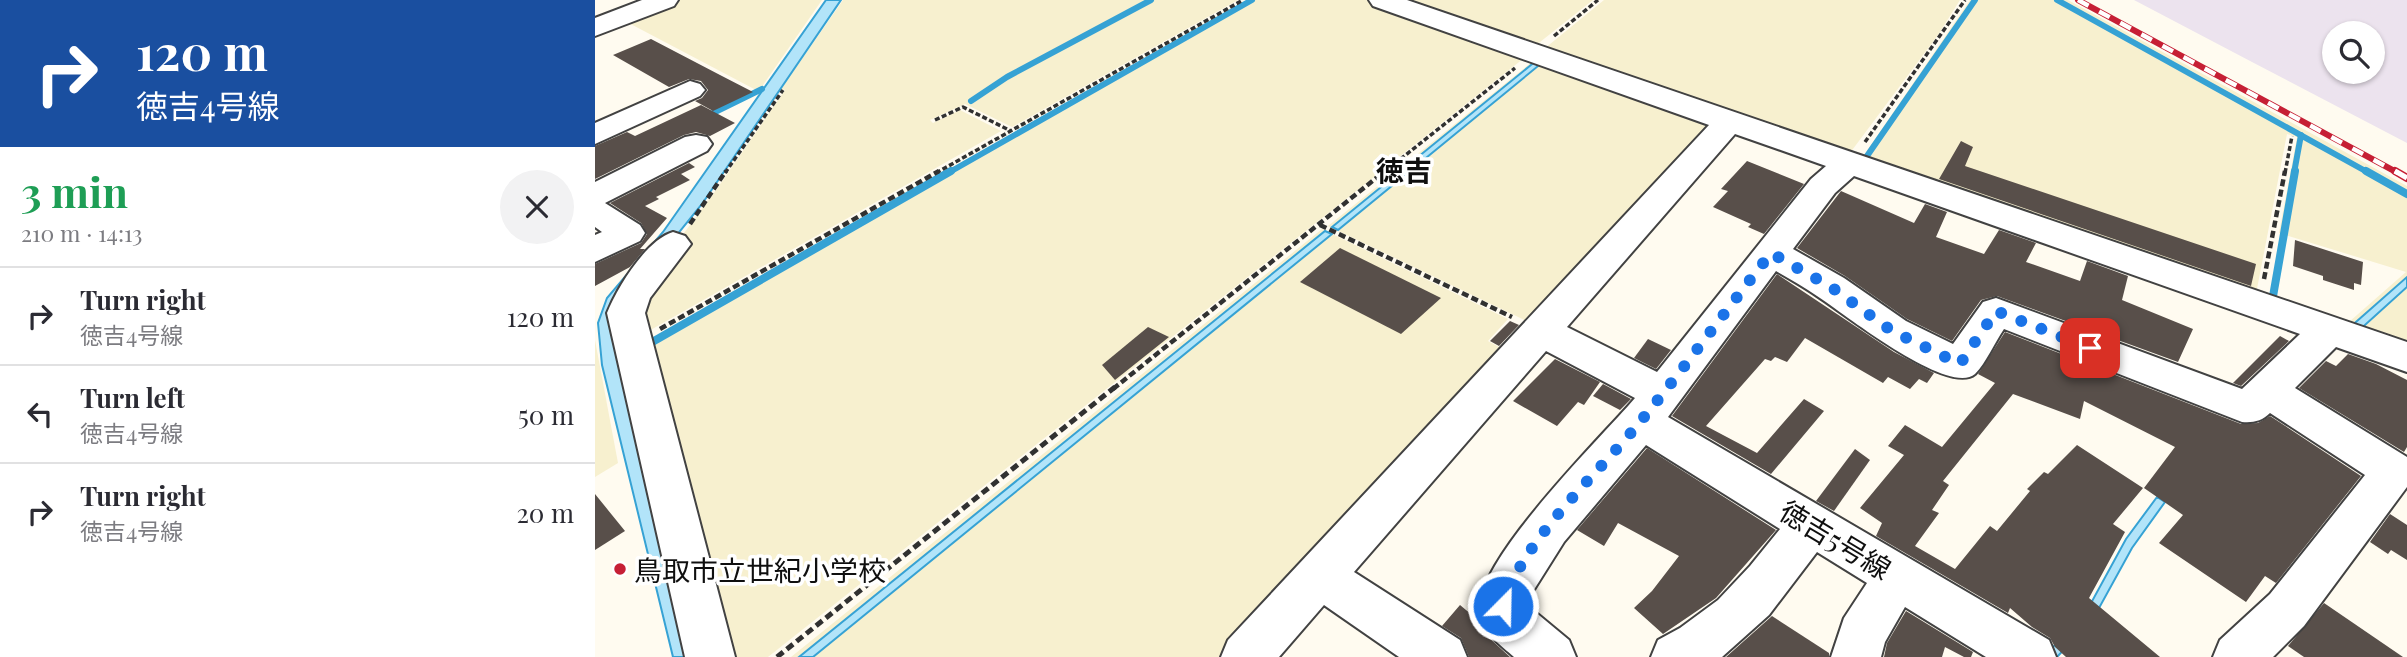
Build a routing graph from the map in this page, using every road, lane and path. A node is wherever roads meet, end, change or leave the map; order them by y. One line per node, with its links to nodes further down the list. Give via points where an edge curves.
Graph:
1 (664, 0): 6 (street)
2 (1243, 0): 12 (path)
3 (1382, 0): 7 (street)
4 (1598, 0): 7 (path)
5 (1965, 0): 16 (path)
6 (595, 28)
7 (1534, 52): 11 (street); 19 (path)
8 (690, 90): 13 (street)
9 (783, 90): 21 (path)
10 (935, 120): 12 (path, via 963,107)
11 (1731, 120): 16 (street); 25 (street)
12 (1011, 131): 27 (path)
13 (595, 135)
14 (2292, 136): 24 (path)
15 (696, 144): 17 (street)
16 (1850, 162): 23 (street, via 1822,186); 24 (street)
17 (595, 195)
18 (595, 211): 20 (street)
19 (1320, 225): 25 (path); 35 (path)
20 (628, 233): 21 (street, via 646,244); 22 (street)
21 (673, 244): 27 (street, via 626,307)
22 (595, 250)
23 (1771, 253): 29 (street, via 1831,287 1892,331 1960,364 1996,311 2231,404 2250,407); 30 (street)
24 (2259, 305): 26 (street)
25 (1540, 330): 30 (street, 徳吉5号線); 33 (street)
26 (2329, 330): 28 (street); 29 (street)
27 (635, 343): 34 (street)
28 (2407, 357)
29 (2267, 391): 42 (street, via 2394,471 2287,610)
30 (1651, 407): 31 (street, 徳吉5号線); 38 (street, via 1543,535 1506,594 1504,616)
31 (1811, 523): 32 (street, 徳吉5号線); 39 (street, via 1767,584 1737,616)
32 (1898, 575): 40 (street, via 1863,635); 41 (street, 徳吉5号線)
33 (1320, 576): 36 (street); 37 (street)
34 (710, 657)
35 (777, 657)
36 (1246, 657)
37 (1442, 657)
38 (1551, 657)
39 (1676, 657)
40 (1856, 657)
41 (2031, 657)
42 (2238, 657)

